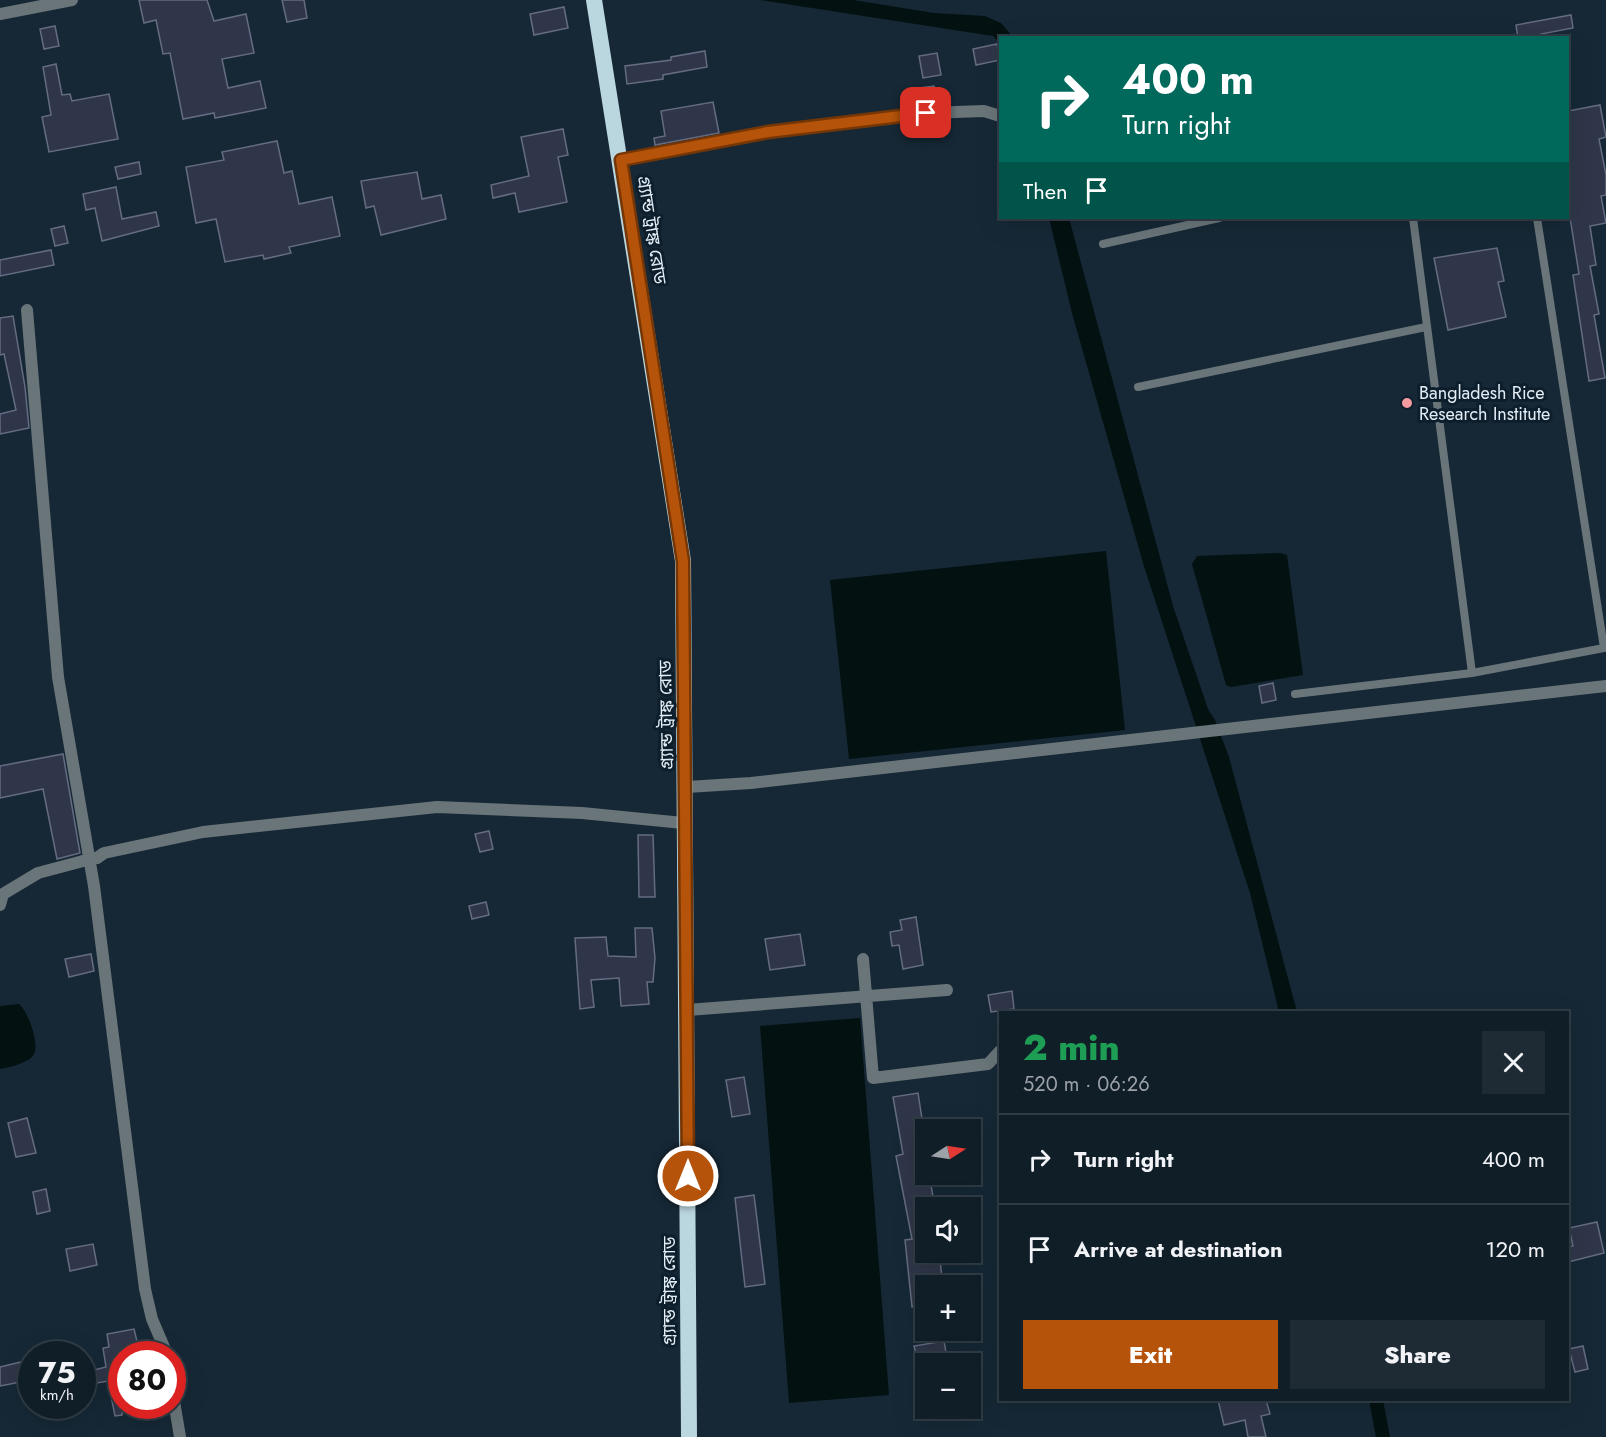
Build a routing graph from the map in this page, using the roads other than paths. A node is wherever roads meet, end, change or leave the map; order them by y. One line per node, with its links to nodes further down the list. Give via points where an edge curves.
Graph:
1 (72, 0): 3 (street)
2 (594, 0): 5 (highway, গ্র্যান্ড ট্রাঙ্ক রোড)
3 (0, 14)
4 (999, 116): 5 (street, via 984,111 926,113 768,132)
5 (621, 160): 16 (highway, গ্র্যান্ড ট্রাঙ্ক রোড, via 683,561)
6 (1215, 219): 9 (lane)
7 (1413, 219): 11 (lane)
8 (1537, 219): 13 (lane, via 1604,648)
9 (1103, 244)
10 (27, 310): 24 (street, via 58,677 94,886 146,1289)
11 (1426, 327): 12 (lane); 13 (lane)
12 (1138, 387)
13 (1472, 673): 15 (lane)
14 (1606, 686): 16 (street, via 752,783)
15 (1295, 694)
16 (687, 786): 17 (highway, গ্র্যান্ড ট্রাঙ্ক রোড)
17 (683, 823): 18 (street, bridge, via 582,813 436,807 203,832 104,853 38,873); 22 (highway, গ্র্যান্ড ট্রাঙ্ক রোড)
18 (1, 894)
19 (863, 959): 21 (street)
20 (947, 990): 21 (street)
21 (865, 996): 22 (street); 23 (street, via 873,1078 988,1064)
22 (688, 1010): 27 (highway, গ্র্যান্ড ট্রাঙ্ক রোড)
23 (999, 1052)
24 (161, 1341)
25 (177, 1419): 26 (street)
26 (180, 1437)
27 (689, 1437)

